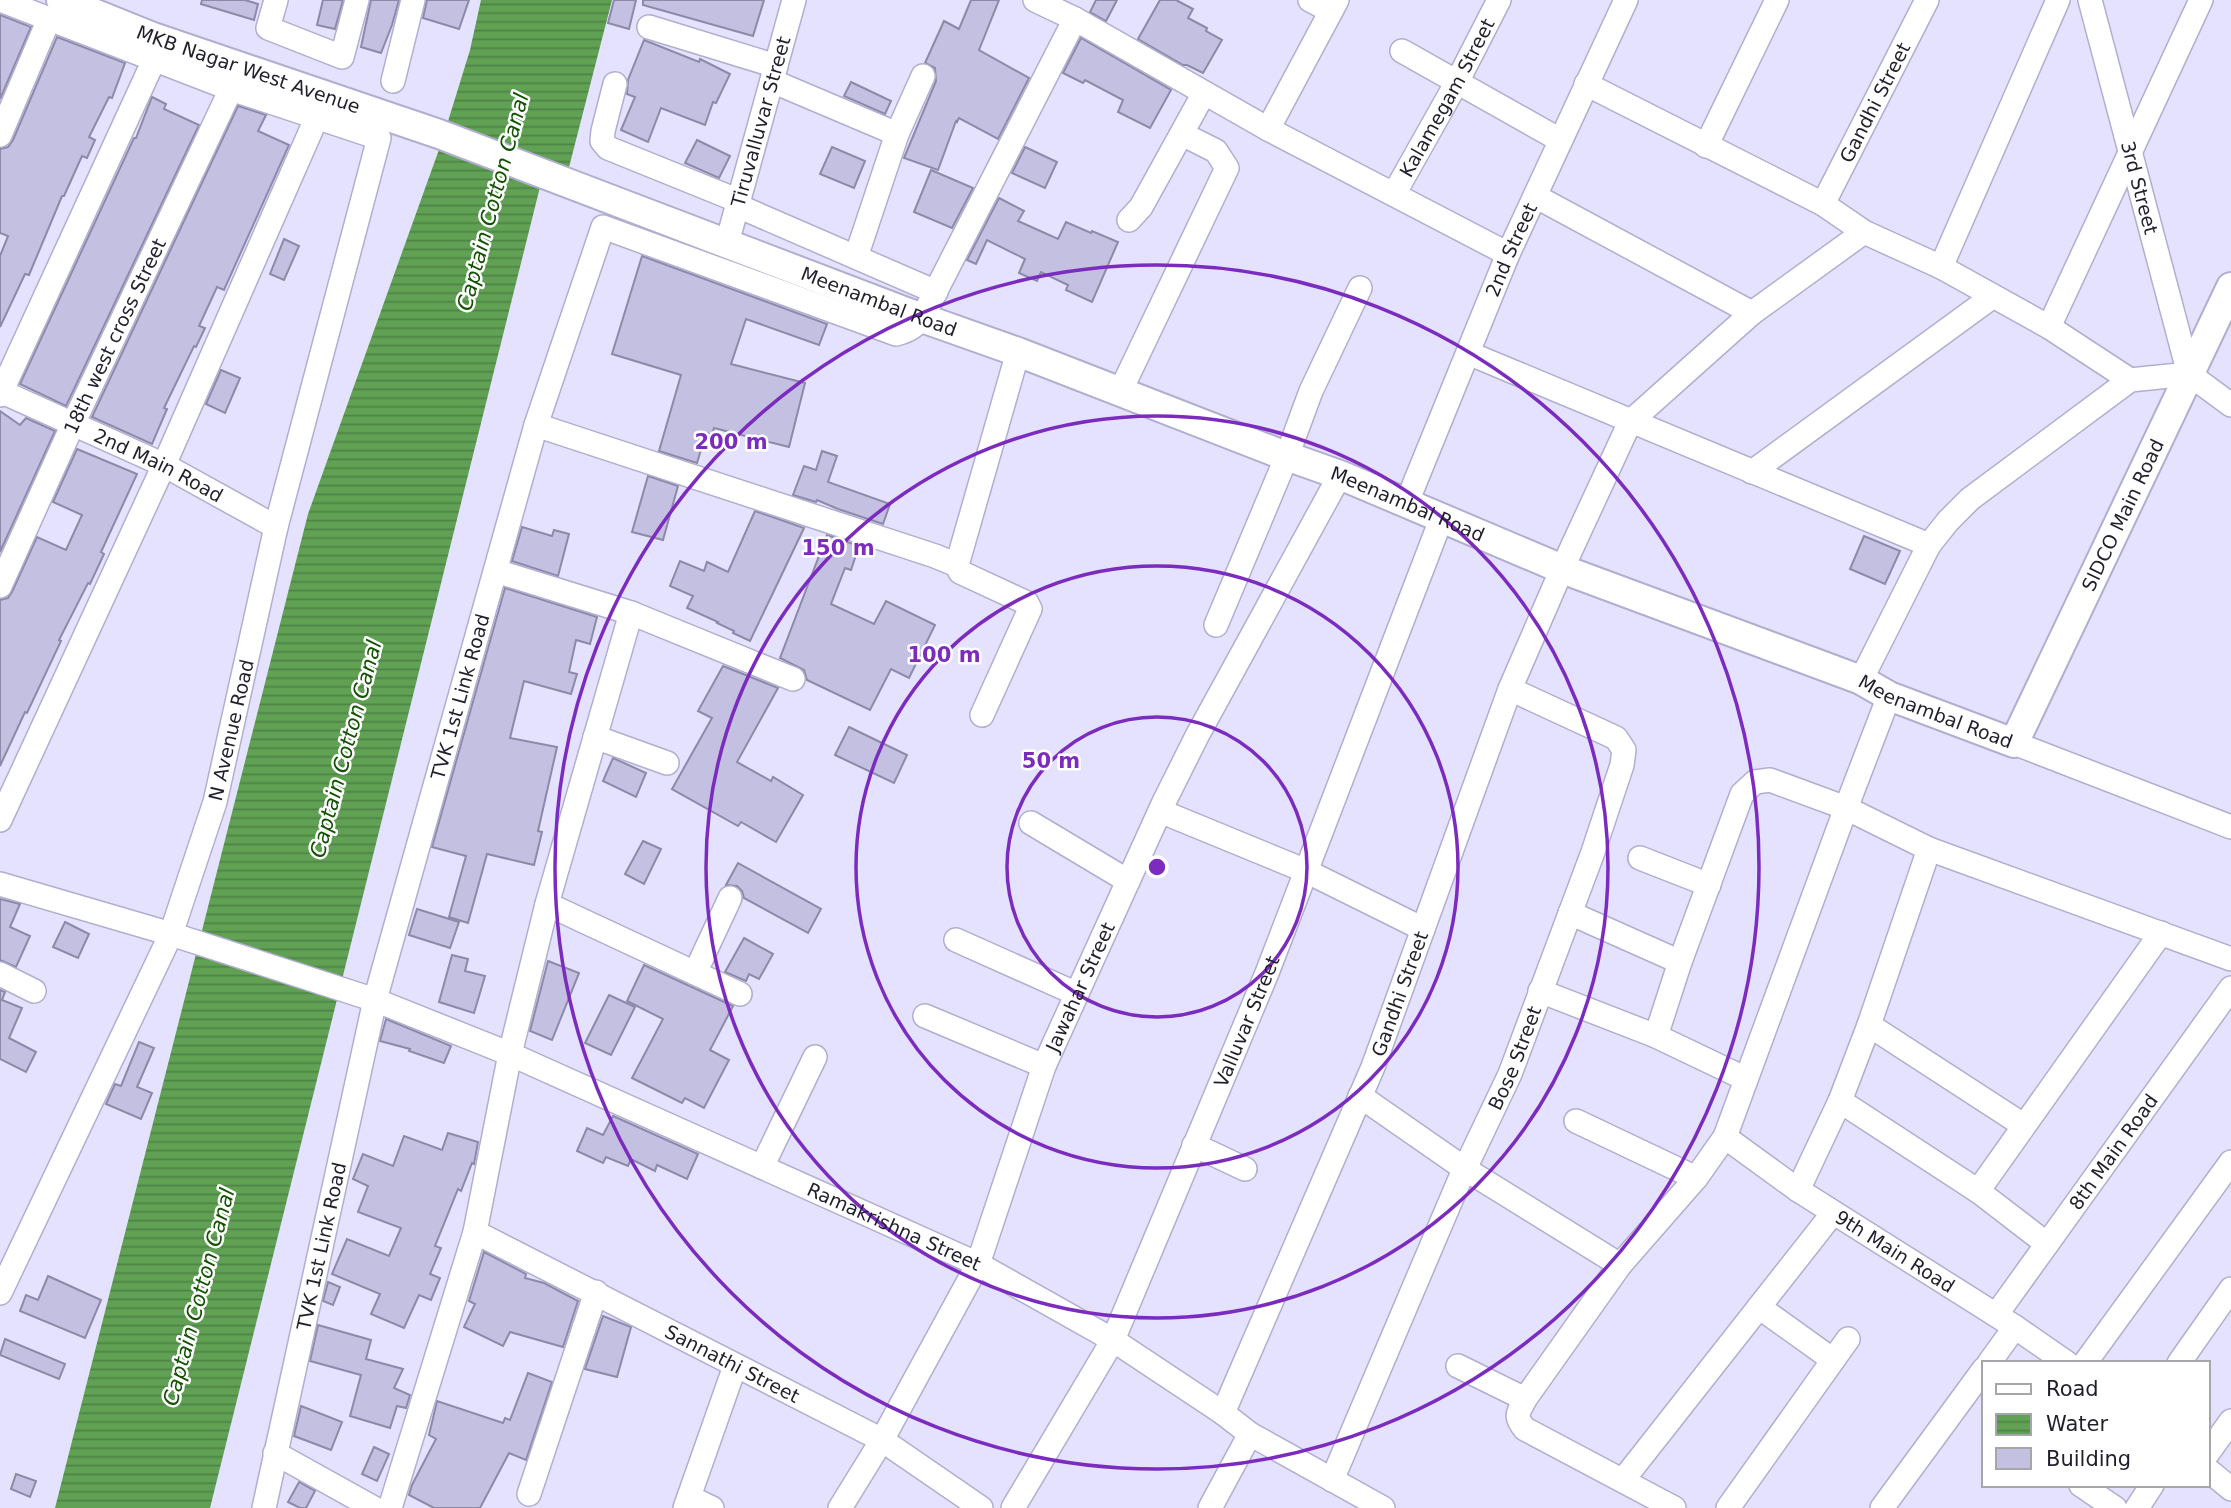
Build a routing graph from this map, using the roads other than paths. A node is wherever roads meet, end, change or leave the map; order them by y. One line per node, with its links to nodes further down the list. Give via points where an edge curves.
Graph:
1 (276, 0): 2 (street, via 268,28 341,57)
2 (357, 0)
3 (413, 0): 23 (street)
4 (794, 0): 21 (street, Tiruvalluvar Street)
5 (1035, 0): 17 (street)
6 (1310, 0): 15 (street)
7 (1499, 0): 24 (street, Kalamegam Street)
8 (1626, 0): 26 (street, 2nd Street)
9 (1777, 0): 35 (street)
10 (1927, 0): 41 (street, Gandhi Street)
11 (2058, 0): 47 (street)
12 (2090, 0): 36 (street, 3rd Street)
13 (2201, 0): 36 (street)
14 (8, 2): 16 (street)
15 (1334, 6): 30 (street)
16 (55, 10): 20 (street); 33 (street); 37 (main road, MKB Nagar West Avenue, via 153,37)
17 (1074, 19): 28 (street); 50 (street)
18 (649, 27): 21 (street)
19 (1402, 51): 24 (street)
20 (155, 60): 27 (street); 60 (street)
21 (774, 74): 31 (street); 40 (street, Tiruvalluvar Street)
22 (923, 76): 31 (street)
23 (393, 81)
24 (1458, 82): 34 (street); 38 (street, Kalamegam Street)
25 (615, 84): 40 (street, via 603,131 602,141 608,148)
26 (1586, 84): 34 (street, 2nd Street); 35 (street)
27 (231, 89): 29 (street); 63 (street, 18th west cross Street)
28 (1204, 93): 30 (street); 32 (street)
29 (316, 119): 66 (street); 71 (street, N Avenue Road, via 379,138)
30 (1268, 129): 38 (street)
31 (897, 134): 46 (street)
32 (1182, 134): 42 (street); 59 (street, via 1216,151 1227,168)
33 (0, 135)
34 (1560, 140): 39 (street, 2nd Street)
35 (1706, 146): 41 (street)
36 (2130, 153): 54 (street); 57 (street, 3rd Street)
37 (582, 187): 44 (main road, Meenambal Road)
38 (1394, 194): 45 (street)
39 (1535, 196): 45 (street, 2nd Street); 52 (street)
40 (738, 204): 44 (street, Tiruvalluvar Street); 46 (street)
41 (1823, 204): 43 (street)
42 (1129, 220)
43 (1864, 232): 47 (street); 52 (street)
44 (727, 243): 53 (main road, Meenambal Road)
45 (1508, 254): 56 (street, 2nd Street)
46 (856, 257): 50 (street)
47 (1941, 267): 51 (street)
48 (2231, 287): 57 (main road, SIDCO Main Road)
49 (1360, 288): 65 (street, via 1311,391)
50 (936, 292): 53 (street)
51 (1992, 297): 54 (street); 67 (street)
52 (1752, 313): 62 (street)
53 (922, 318): 55 (main road, Meenambal Road); 64 (street, TVK 1st Link Road, via 915,327 896,334 603,227)
54 (2049, 327): 58 (street)
55 (1018, 352): 59 (main road, Meenambal Road); 73 (street)
56 (1468, 353): 62 (street); 69 (street, 2nd Street)
57 (2189, 374): 58 (street); 61 (street); 85 (main road, SIDCO Main Road)
58 (2130, 380): 72 (street, via 1970,499)
59 (1119, 392): 65 (main road, Meenambal Road)
60 (0, 393): 63 (street, 2nd Main Road)
61 (2231, 405)
62 (1630, 422): 67 (street); 74 (street, Gandhi Street)
63 (73, 424): 66 (street, 2nd Main Road); 76 (street, 18th west cross Street)
64 (536, 425): 73 (street); 75 (street, TVK 1st Link Road)
65 (1287, 456): 68 (main road, Meenambal Road); 78 (street)
66 (164, 466): 71 (street, 2nd Main Road); 89 (street)
67 (1752, 472): 72 (street)
68 (1340, 475): 69 (main road, Meenambal Road); 88 (street, Jawahar Street, via 1196,736)
69 (1407, 502): 70 (main road, Meenambal Road)
70 (1442, 517): 74 (main road, Meenambal Road); 94 (street, Valluvar Street)
71 (276, 527): 103 (street, N Avenue Road, via 215,802)
72 (1929, 545): 80 (street)
73 (957, 565): 83 (street, via 960,572 1027,603 1030,609)
74 (1562, 569): 80 (main road, Meenambal Road); 81 (street, Gandhi Street)
75 (496, 571): 77 (street); 114 (street, TVK 1st Link Road)
76 (0, 586)
77 (631, 613): 79 (street); 84 (street)
78 (1216, 625)
79 (793, 680)
80 (1861, 680): 82 (main road, Meenambal Road)
81 (1510, 689): 100 (street, Bose Street, via 1616,738 1624,750); 101 (street, Gandhi Street)
82 (1889, 696): 85 (main road, Meenambal Road); 87 (street)
83 (982, 715)
84 (595, 737): 86 (street); 99 (street)
85 (2014, 743): 91 (street, Meenambal Road)
86 (667, 763)
87 (1846, 808): 92 (street); 97 (street, via 1770,779 1755,782 1742,794); 121 (street)
88 (1160, 811): 94 (street); 95 (street, Jawahar Street)
89 (0, 820)
90 (1031, 823): 95 (street)
91 (2231, 827)
92 (1929, 849): 102 (street); 116 (street)
93 (1640, 858): 97 (street)
94 (1306, 871): 101 (street); 127 (street, Valluvar Street)
95 (1129, 881): 113 (street, Jawahar Street)
96 (0, 884): 103 (street, Ramakrishna Street)
97 (1709, 885): 106 (street)
98 (730, 898): 107 (street)
99 (547, 904): 107 (street); 118 (street)
100 (1570, 913): 106 (street); 111 (street, Bose Street)
101 (1423, 929): 122 (street, Gandhi Street)
102 (2161, 933): 105 (street); 125 (street)
103 (171, 934): 114 (street, Ramakrishna Street); 140 (street, N Avenue Road)
104 (956, 940): 113 (street)
105 (2231, 959)
106 (1680, 962): 117 (street)
107 (695, 973): 112 (street)
108 (0, 974): 110 (street)
109 (2231, 988): 137 (street, 8th Main Road)
110 (34, 991)
111 (1540, 991): 117 (street); 131 (street, Bose Street, via 1510,1074)
112 (740, 994)
113 (1077, 994): 120 (street, Jawahar Street)
114 (375, 1000): 118 (street, Ramakrishna Street); 161 (street, TVK 1st Link Road)
115 (925, 1016): 120 (street)
116 (1869, 1025): 123 (street); 125 (street)
117 (1656, 1036): 121 (street)
118 (510, 1054): 129 (street, Ramakrishna Street); 136 (street)
119 (815, 1057): 129 (street)
120 (1044, 1066): 138 (street, Jawahar Street)
121 (1746, 1079): 126 (street)
122 (1360, 1096): 131 (street); 156 (street, Gandhi Street)
123 (1840, 1101): 133 (street); 134 (street)
124 (1576, 1121): 132 (street)
125 (2023, 1125): 134 (street)
126 (1725, 1137): 132 (street); 133 (street, 9th Main Road)
127 (1194, 1144): 130 (street); 145 (street, Valluvar Street)
128 (2231, 1162): 150 (street)
129 (762, 1167): 138 (street, Ramakrishna Street)
130 (1245, 1169)
131 (1465, 1169): 139 (street); 163 (street, Bose Street)
132 (1696, 1178): 139 (street)
133 (1798, 1191): 135 (street, 9th Main Road)
134 (1978, 1191): 137 (street)
135 (1833, 1213): 143 (street); 144 (street, 9th Main Road)
136 (475, 1232): 142 (street, Sannathi Street); 173 (street)
137 (2047, 1244): 144 (street, 8th Main Road)
138 (978, 1264): 145 (street, Ramakrishna Street); 159 (street, Jawahar Street)
139 (1620, 1265): 155 (street)
140 (3, 1279)
141 (2231, 1289): 151 (street)
142 (596, 1292): 152 (street, Sannathi Street); 168 (street)
143 (1759, 1307): 147 (street); 164 (street)
144 (2006, 1321): 148 (street, 8th Main Road); 149 (street, 9th Main Road)
145 (1113, 1339): 156 (street, Ramakrishna Street); 177 (street, Valluvar Street)
146 (1848, 1339): 147 (street)
147 (1833, 1360): 180 (street)
148 (1990, 1361)
149 (2064, 1361)
150 (2086, 1361)
151 (2180, 1361)
152 (735, 1366): 159 (street, Sannathi Street); 169 (street)
153 (1458, 1366): 155 (street)
154 (1982, 1372): 181 (street)
155 (1525, 1399): 164 (street, via 1518,1421 1525,1429)
156 (1223, 1413): 158 (street, Ramakrishna Street)
157 (2231, 1421): 160 (street)
158 (1250, 1434): 163 (street, Ramakrishna Street); 178 (street)
159 (882, 1440): 175 (street, Jawahar Street); 176 (street, Sannathi Street)
160 (2210, 1451)
161 (275, 1453): 171 (street, TVK 1st Link Road); 172 (street)
162 (2210, 1472): 167 (street)
163 (1332, 1480): 170 (street, Ramakrishna Street)
164 (1623, 1480): 179 (street)
165 (2084, 1487): 182 (street)
166 (2151, 1487): 183 (street)
167 (2231, 1489)
168 (529, 1494)
169 (687, 1503): 174 (street)
170 (1368, 1504)
171 (264, 1508)
172 (374, 1508)
173 (390, 1508)
174 (712, 1508)
175 (841, 1508)
176 (981, 1508)
177 (1013, 1508)
178 (1210, 1508)
179 (1674, 1508)
180 (1728, 1508)
181 (1882, 1508)
182 (2115, 1508)
183 (2137, 1508)

